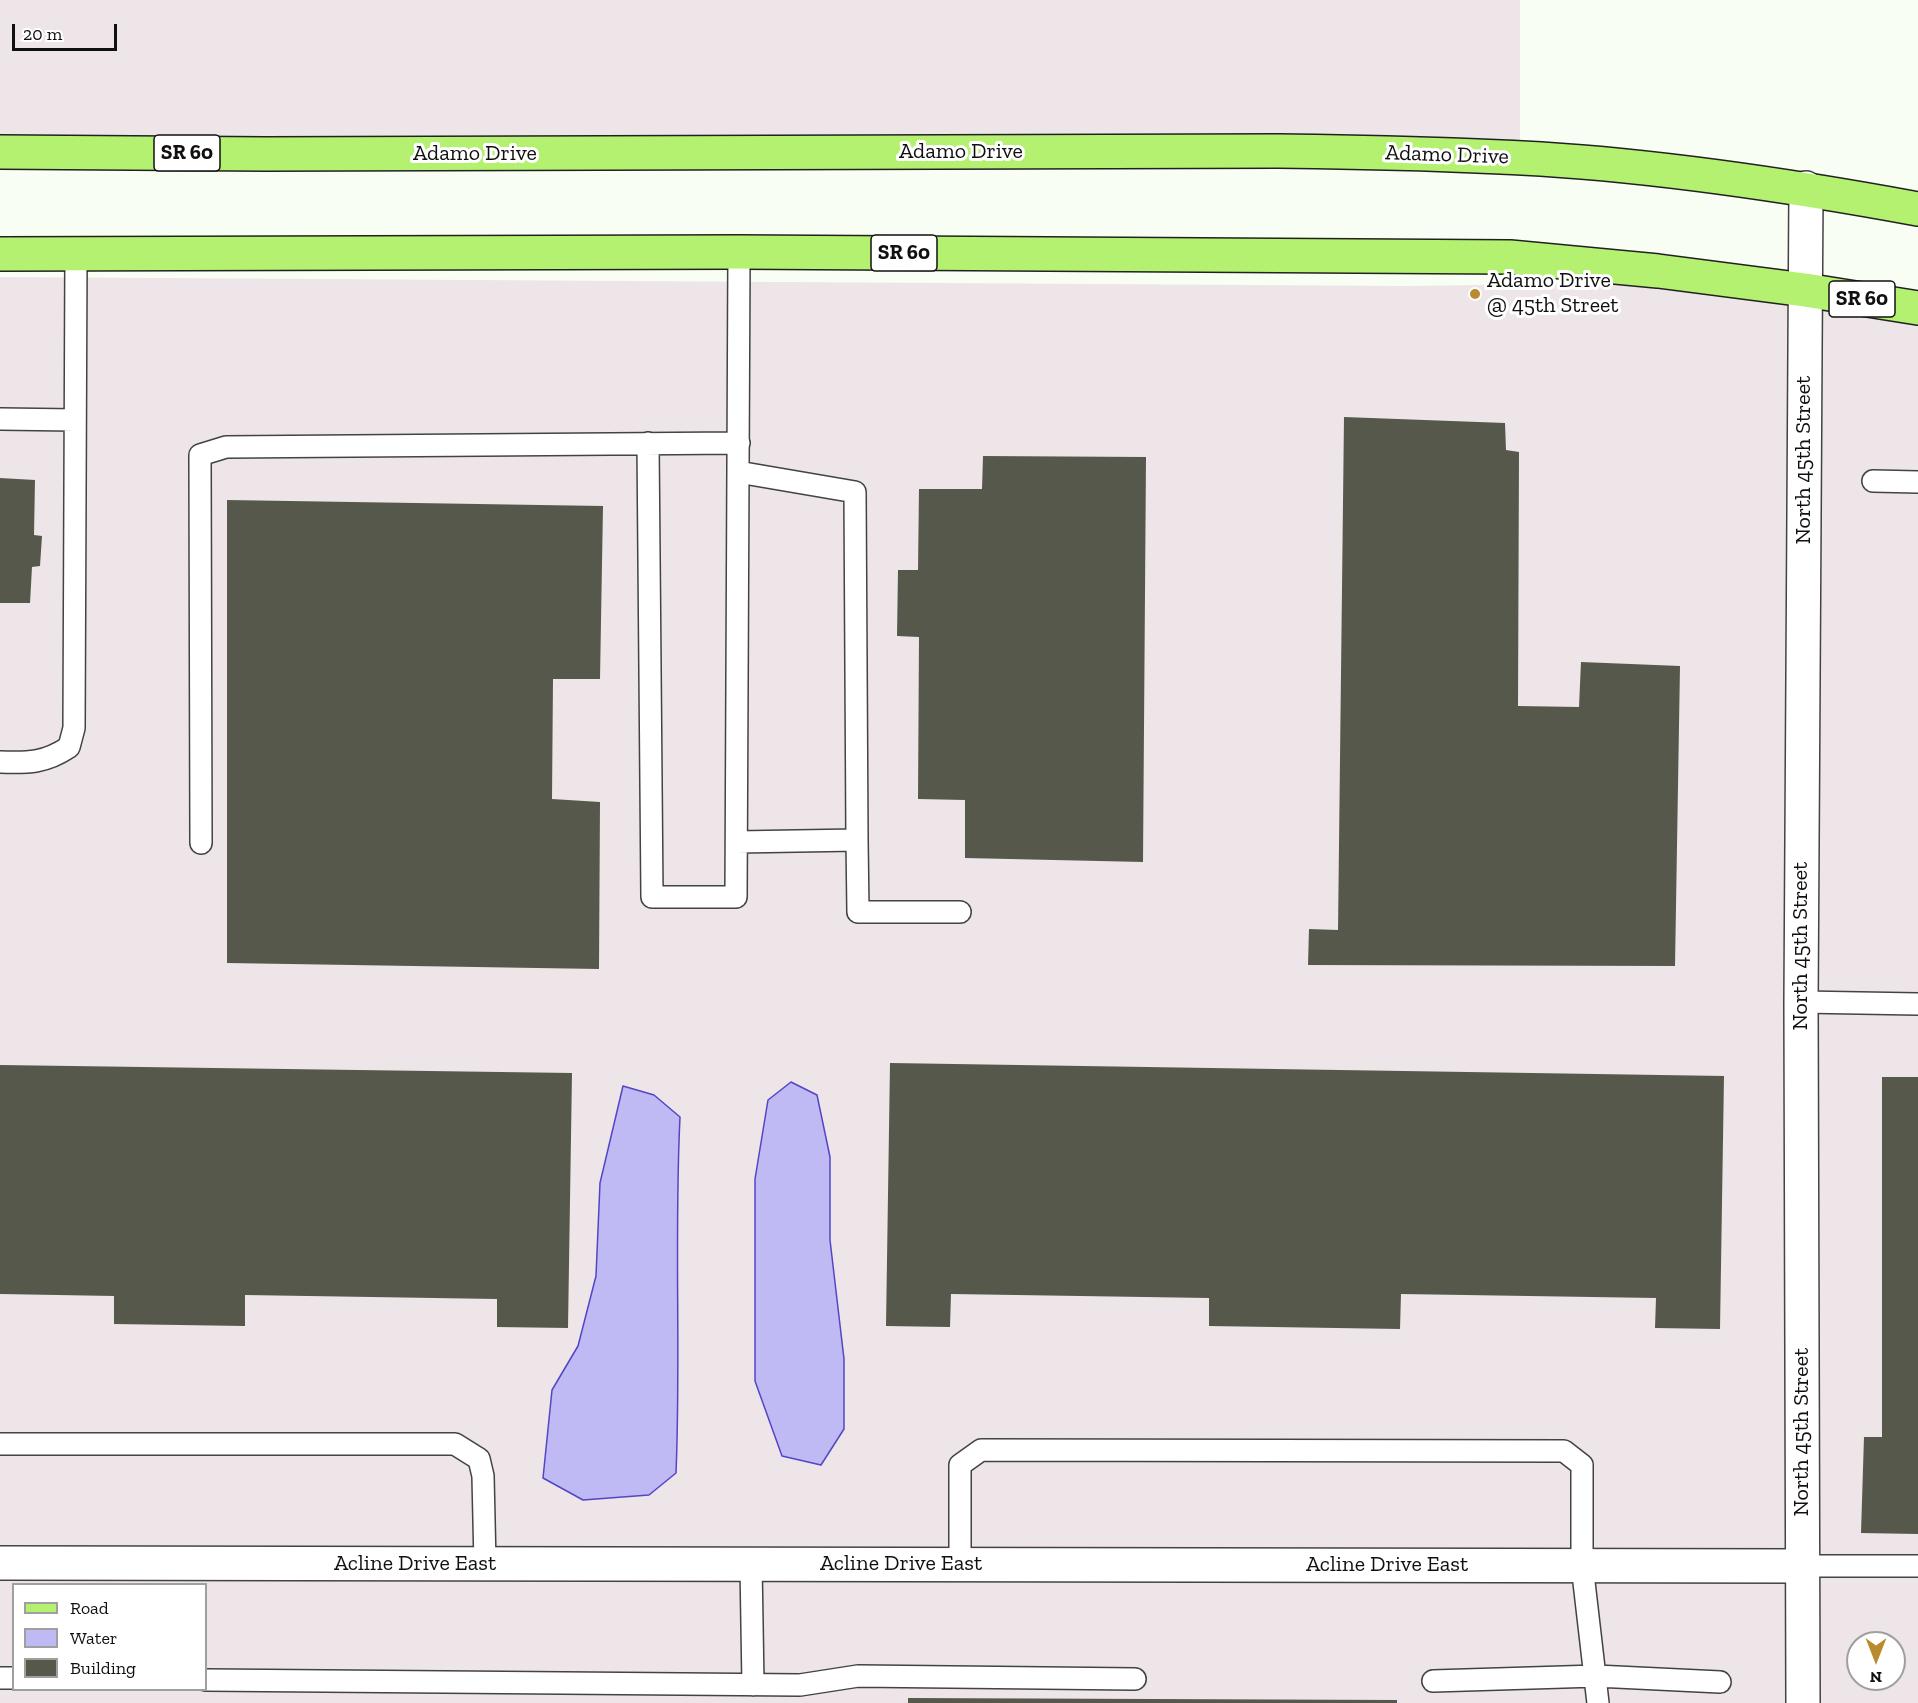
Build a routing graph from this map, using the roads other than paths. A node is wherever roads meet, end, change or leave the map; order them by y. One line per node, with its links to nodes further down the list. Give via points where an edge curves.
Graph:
1 (0, 152): 2 (main road, Adamo Drive / SR 60, via 1402,153 1543,159)
2 (1806, 188): 3 (main road, Adamo Drive / SR 60); 7 (street, North 45th Street)
3 (1918, 209)
4 (739, 252): 6 (main road, SR 60); 7 (main road, SR 60, via 1510,258 1659,271); 12 (lane)
5 (0, 254): 6 (main road, SR 60)
6 (76, 254): 10 (lane)
7 (1805, 290): 8 (main road, SR 60); 21 (street, North 45th Street)
8 (1918, 308)
9 (0, 419): 10 (lane)
10 (75, 420): 16 (lane, via 74,728 69,747 50,759)
11 (648, 442): 12 (lane); 18 (lane, via 652,897 736,897); 19 (lane, via 226,447 200,455)
12 (738, 442): 13 (lane)
13 (738, 472): 17 (lane, via 855,492); 18 (lane)
14 (1873, 481): 15 (lane)
15 (1918, 482)
16 (0, 762)
17 (857, 840): 18 (lane); 20 (lane, via 858,912)
18 (737, 842)
19 (201, 843)
20 (960, 912)
21 (1801, 1002): 22 (lane); 29 (street, North 45th Street)
22 (1918, 1004)
23 (0, 1444): 25 (lane, via 455,1444 479,1460 483,1476)
24 (0, 1563): 25 (street, Acline Drive East)
25 (484, 1564): 26 (street, Acline Drive East)
26 (751, 1564): 27 (street, Acline Drive East); 36 (lane)
27 (960, 1564): 28 (street, Acline Drive East); 28 (lane, via 960,1465 981,1450 1029,1450 1564,1451 1582,1465)
28 (1582, 1565): 29 (street, Acline Drive East); 31 (lane)
29 (1802, 1566): 30 (lane); 38 (street, North 45th Street)
30 (1918, 1566)
31 (1596, 1676): 34 (lane); 35 (lane); 37 (lane)
32 (1135, 1679): 36 (lane, via 858,1676 800,1685)
33 (207, 1680): 36 (lane)
34 (1433, 1681)
35 (1720, 1682)
36 (753, 1684)
37 (1598, 1703)
38 (1803, 1703)

